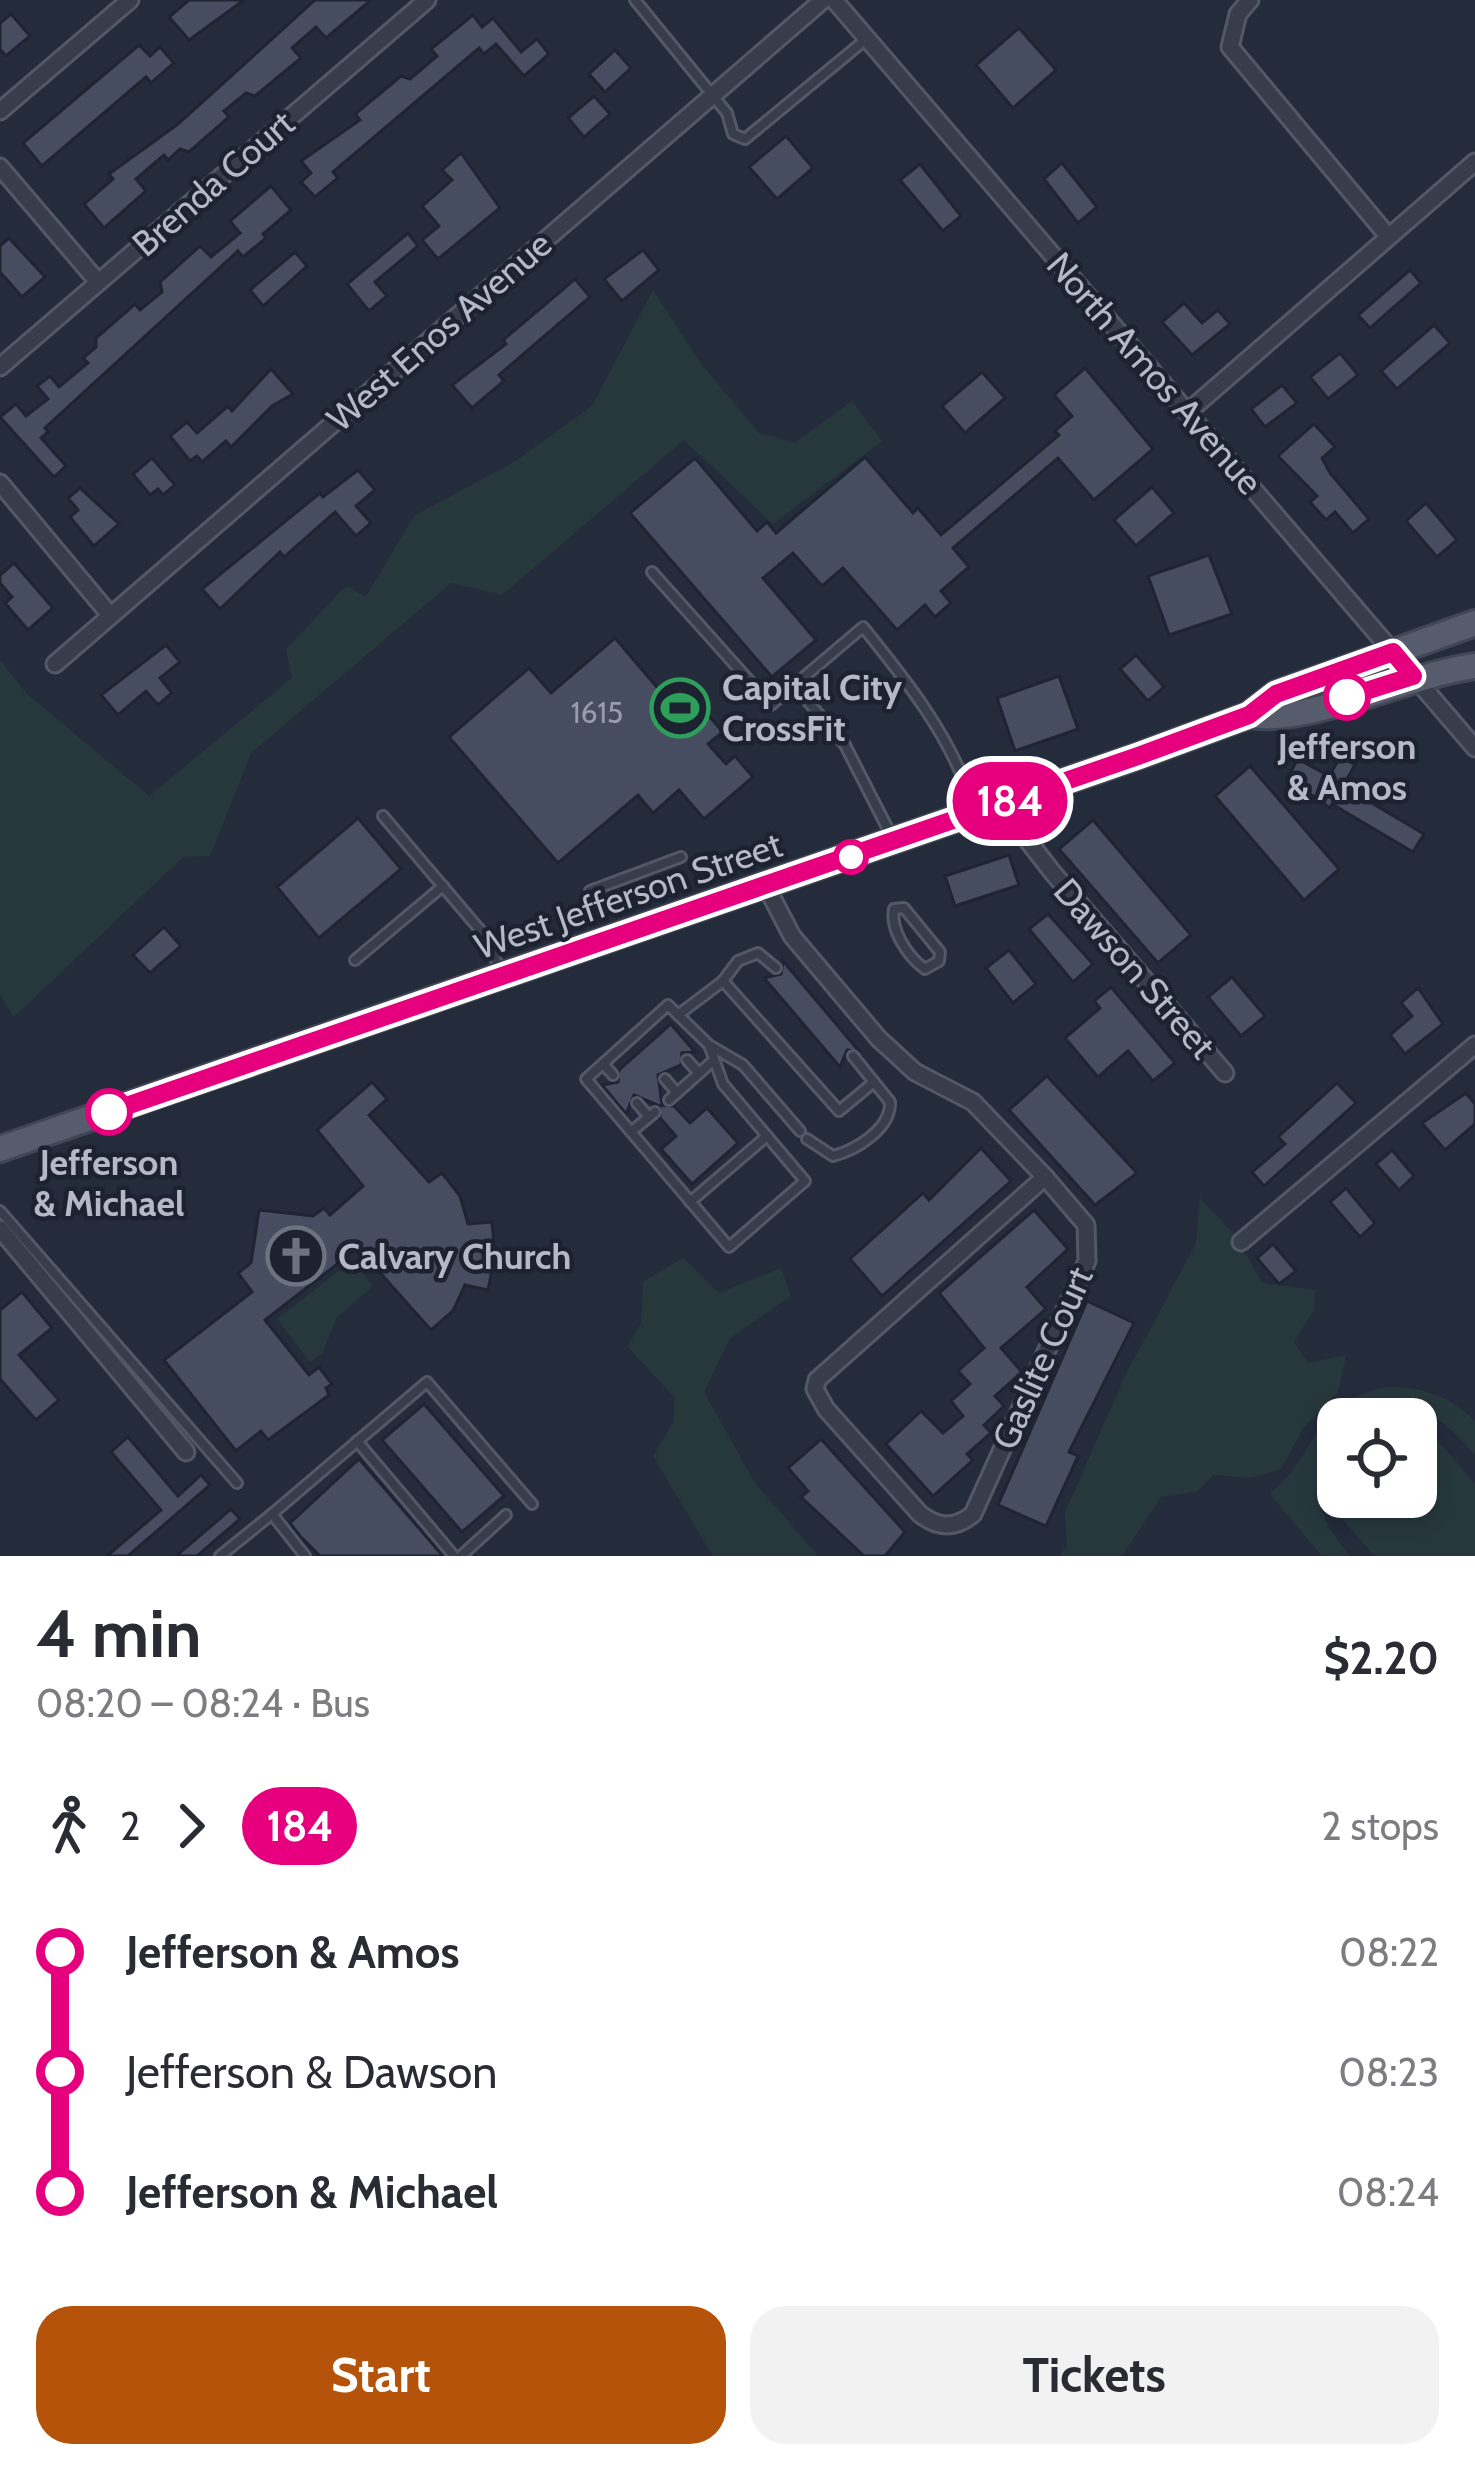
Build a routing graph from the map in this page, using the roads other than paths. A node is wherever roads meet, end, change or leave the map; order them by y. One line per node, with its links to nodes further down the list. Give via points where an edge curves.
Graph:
1 (130, 0): 9 (street)
2 (427, 0): 13 (street, Brenda Court)
3 (635, 0): 8 (lane)
4 (823, 0): 8 (street, West Enos Avenue)
5 (834, 0): 7 (street, North Amos Avenue)
6 (1250, 0): 12 (street, via 1230,47)
7 (866, 40): 8 (lane, via 745,139 733,134); 15 (street, North Amos Avenue)
8 (712, 97): 18 (street, West Enos Avenue)
9 (0, 111)
10 (1475, 162): 12 (street)
11 (0, 167): 13 (street)
12 (1387, 236): 15 (street)
13 (98, 282): 14 (street, Brenda Court)
14 (0, 367)
15 (1189, 411): 20 (street, North Amos Avenue)
16 (0, 483): 18 (street)
17 (652, 572): 24 (lane, via 771,704)
18 (110, 615): 21 (street, West Enos Avenue)
19 (1475, 623): 20 (main road, West Jefferson Street)
20 (1393, 652): 23 (street, North Amos Avenue); 25 (main road, West Jefferson Street, via 1276,694)
21 (56, 664)
22 (1475, 666): 23 (main road)
23 (1413, 676): 25 (main road, via 1277,720); 26 (street, North Amos Avenue)
24 (794, 685): 28 (lane, via 863,627 934,726); 30 (lane, via 845,745)
25 (1249, 715): 27 (main road, West Jefferson Street)
26 (1475, 748)
27 (1007, 802): 28 (main road, West Jefferson Street); 52 (street, Dawson Street, via 1053,873)
28 (975, 813): 30 (main road, West Jefferson Street)
29 (383, 816): 32 (lane)
30 (894, 842): 33 (main road, West Jefferson Street)
31 (681, 857): 34 (lane)
32 (443, 886): 36 (lane); 38 (lane, via 486,937)
33 (766, 886): 38 (main road, West Jefferson Street); 60 (street, via 792,936 898,1060 973,1102)
34 (590, 891)
35 (895, 909): 35 (lane, via 898,934 917,964 926,969 939,961 914,914)
36 (356, 960)
37 (776, 968): 39 (lane, via 758,953 748,955)
38 (503, 976): 59 (main road, West Jefferson Street)
39 (723, 981): 40 (lane); 55 (lane, via 839,1112)
40 (679, 1016): 41 (lane, via 668,1005); 44 (lane)
41 (652, 1020): 42 (lane); 43 (lane)
42 (662, 1032)
43 (631, 1039): 46 (lane); 50 (lane)
44 (709, 1045): 49 (lane); 55 (lane, via 743,1065 832,1156 850,1152 891,1111)
45 (1475, 1045): 64 (street)
46 (641, 1051)
47 (853, 1056): 55 (lane)
48 (687, 1060): 51 (lane)
49 (714, 1060): 51 (lane); 58 (lane, via 723,1084)
50 (603, 1064): 53 (lane); 57 (lane, via 586,1079)
51 (699, 1073): 54 (lane, via 673,1096)
52 (1226, 1073)
53 (613, 1076)
54 (665, 1079)
55 (874, 1082)
56 (637, 1103): 57 (lane, via 652,1114)
57 (631, 1132): 61 (lane)
58 (767, 1136): 61 (lane); 61 (lane, via 805,1181 775,1208 729,1247)
59 (0, 1149)
60 (1045, 1177): 60 (street, Gaslite Court, via 1086,1225 1087,1261 973,1514 938,1525 826,1409 817,1380)
61 (690, 1202)
62 (0, 1211): 67 (lane)
63 (0, 1229): 66 (street)
64 (1241, 1241)
65 (357, 1442): 68 (lane, via 427,1382); 69 (lane); 73 (lane)
66 (186, 1452)
67 (237, 1483)
68 (532, 1504)
69 (272, 1514): 71 (lane); 72 (lane)
70 (506, 1515): 73 (lane)
71 (299, 1554)
72 (220, 1556)
73 (458, 1556)

